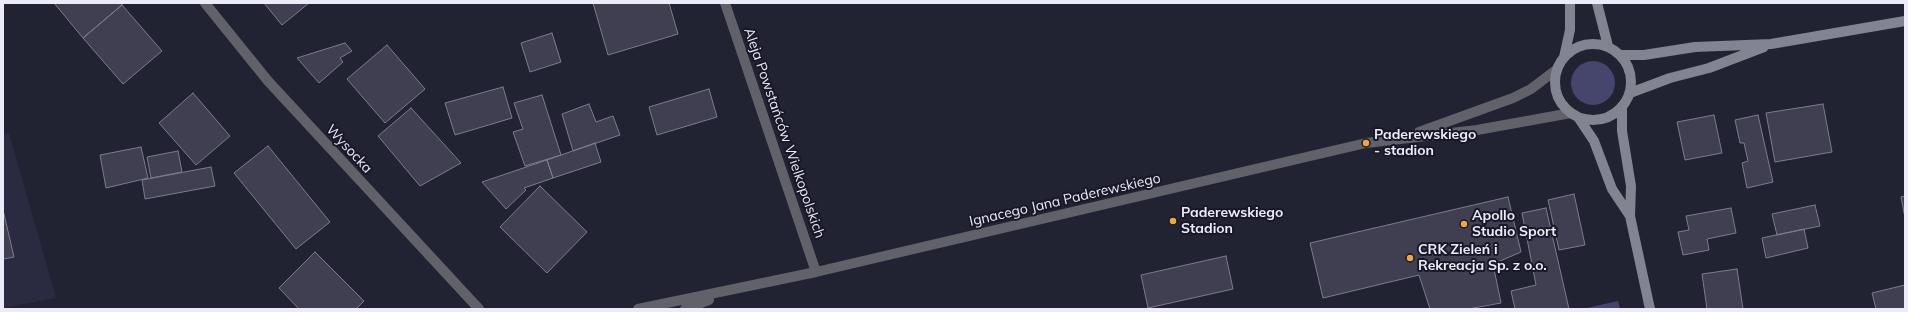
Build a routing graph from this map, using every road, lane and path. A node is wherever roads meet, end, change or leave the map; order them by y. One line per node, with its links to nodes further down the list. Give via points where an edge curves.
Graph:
1 (205, 3): 18 (street, Wysocka, via 268,81)
2 (725, 3): 16 (street, Aleja Powstańców Wielkopolskich)
3 (1570, 3): 9 (street, via 1570,30)
4 (1597, 3): 7 (street)
5 (1905, 21): 6 (street)
6 (1771, 44): 8 (street, via 1695,46 1644,55); 11 (street, via 1709,68 1670,78)
7 (1608, 46): 8 (street); 9 (street, via 1584,44)
8 (1621, 55): 11 (street, via 1629,69)
9 (1564, 56): 10 (street)
10 (1556, 70): 13 (street, via 1556,94 1565,108); 14 (street, via 1531,89 1513,98)
11 (1630, 93): 12 (street)
12 (1622, 107): 13 (street, via 1601,119 1594,120); 15 (street, via 1622,130 1630,181)
13 (1574, 115): 14 (street, via 1477,130); 15 (street, via 1594,141 1612,189)
14 (1400, 138): 16 (street, Ignacego Jana Paderewskiego, via 1366,143)
15 (1630, 216): 21 (street)
16 (816, 272): 17 (street, Ignacego Jana Paderewskiego)
17 (737, 289): 19 (street, Ignacego Jana Paderewskiego); 20 (street, Ignacego Jana Paderewskiego)
18 (479, 309)
19 (638, 309)
20 (685, 309)
21 (1650, 309)

